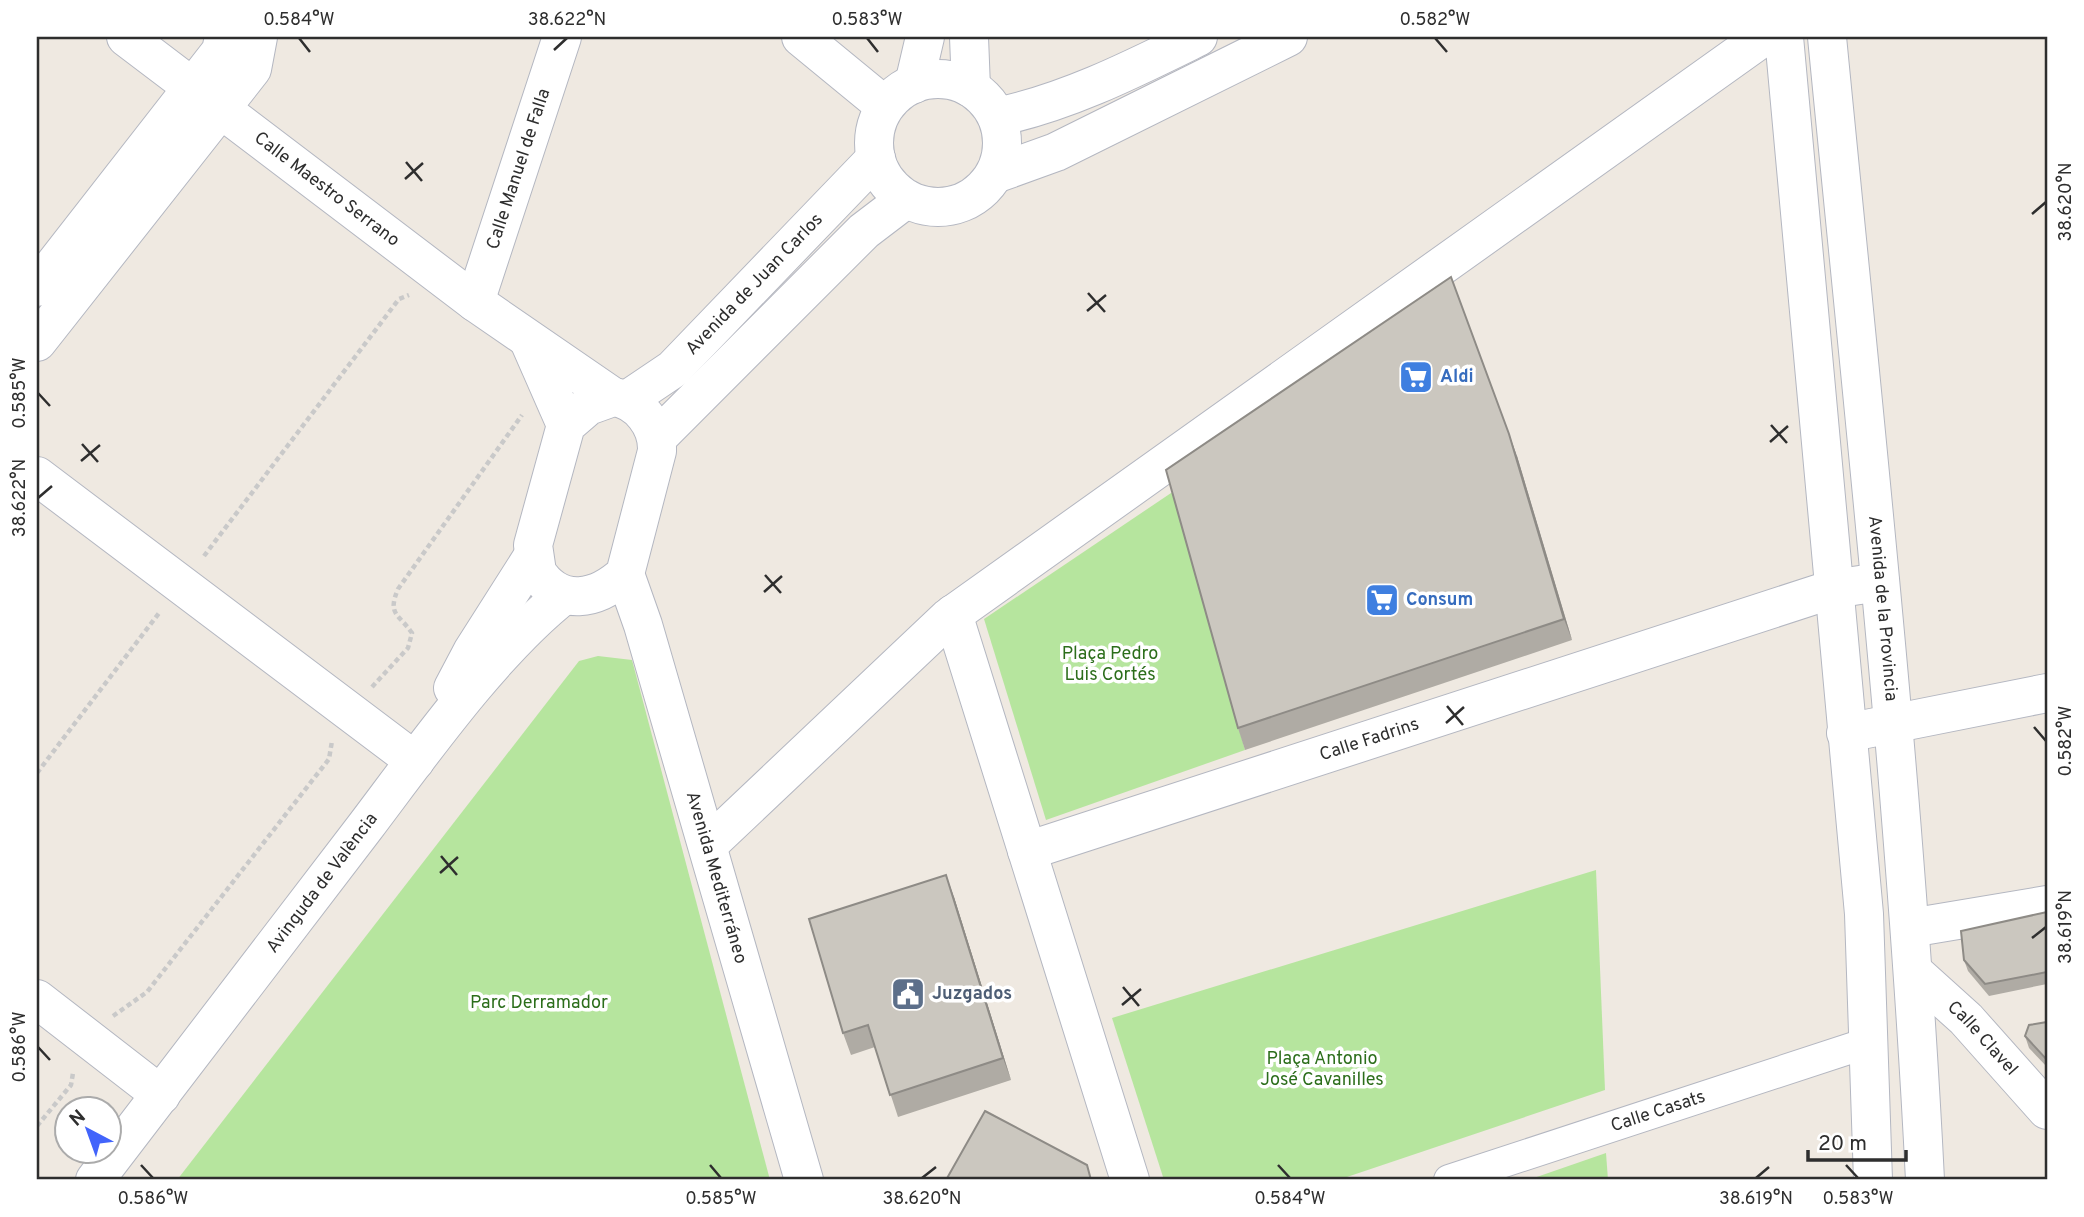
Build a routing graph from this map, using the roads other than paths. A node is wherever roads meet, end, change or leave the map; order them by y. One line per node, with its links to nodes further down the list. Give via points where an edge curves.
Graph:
1 (126, 37): 15 (street, Calle Maestro Serrano)
2 (224, 37): 15 (street)
3 (258, 37): 15 (street, via 252,69)
4 (562, 37): 21 (street, Calle Manuel de Falla)
5 (801, 37): 14 (street)
6 (925, 37): 14 (street)
7 (969, 37): 13 (street)
8 (1198, 37): 16 (street, via 1113,79 1028,111)
9 (1288, 37): 18 (street, via 1056,152)
10 (1763, 37): 33 (street)
11 (1784, 37): 31 (street)
12 (1827, 37): 30 (street, Avenida de la Provincia)
13 (971, 88): 14 (street, via 943,80); 16 (street, via 987,100)
14 (899, 95): 17 (street, via 874,140)
15 (207, 97): 20 (street); 21 (street, Calle Maestro Serrano); 23 (street)
16 (997, 117): 18 (street, via 1003,136)
17 (876, 158): 19 (street, via 882,174); 24 (street, Avenida de Juan Carlos, via 673,369)
18 (995, 174): 19 (street, via 983,190 954,205 938,208)
19 (906, 199): 26 (street, via 864,231)
20 (37, 287)
21 (475, 302): 22 (street, Calle Maestro Serrano)
22 (529, 341): 24 (street, Calle Maestro Serrano); 25 (street)
23 (37, 342)
24 (620, 399): 25 (street, Avenida de Juan Carlos, via 588,406); 26 (street, Calle Maestro Serrano, via 645,417)
25 (566, 425): 28 (street)
26 (657, 438): 29 (street)
27 (37, 476): 37 (street)
28 (533, 556): 32 (street, via 540,577); 37 (street, via 472,652)
29 (625, 574): 32 (street, via 589,597); 38 (street, Avenida Mediterráneo)
30 (1880, 582): 31 (street, Calle Fadrins); 35 (street, Avenida de la Provincia)
31 (1833, 589): 36 (street); 39 (street, Calle Fadrins)
32 (564, 595): 37 (street, Avinguda de València, via 492,667)
33 (953, 614): 38 (street); 39 (street)
34 (2047, 694): 35 (street)
35 (1894, 726): 36 (street); 41 (street, Avenida de la Provincia)
36 (1846, 733): 44 (street, via 1864,914)
37 (415, 761): 45 (street, Avinguda de València)
38 (708, 845): 48 (street, Avenida Mediterráneo)
39 (1027, 851): 49 (street)
40 (2047, 905): 41 (street)
41 (1910, 928): 42 (street, Avenida de la Provincia)
42 (1915, 974): 46 (street, Calle Clavel, via 1966,1019); 52 (street, Avenida de la Provincia)
43 (37, 999): 45 (street)
44 (1870, 1042): 50 (street, Calle Casats); 51 (street)
45 (161, 1094): 47 (street, Avinguda de València)
46 (2047, 1110)
47 (95, 1180)
48 (804, 1180)
49 (1130, 1180)
50 (1449, 1180)
51 (1873, 1180)
52 (1925, 1180)

